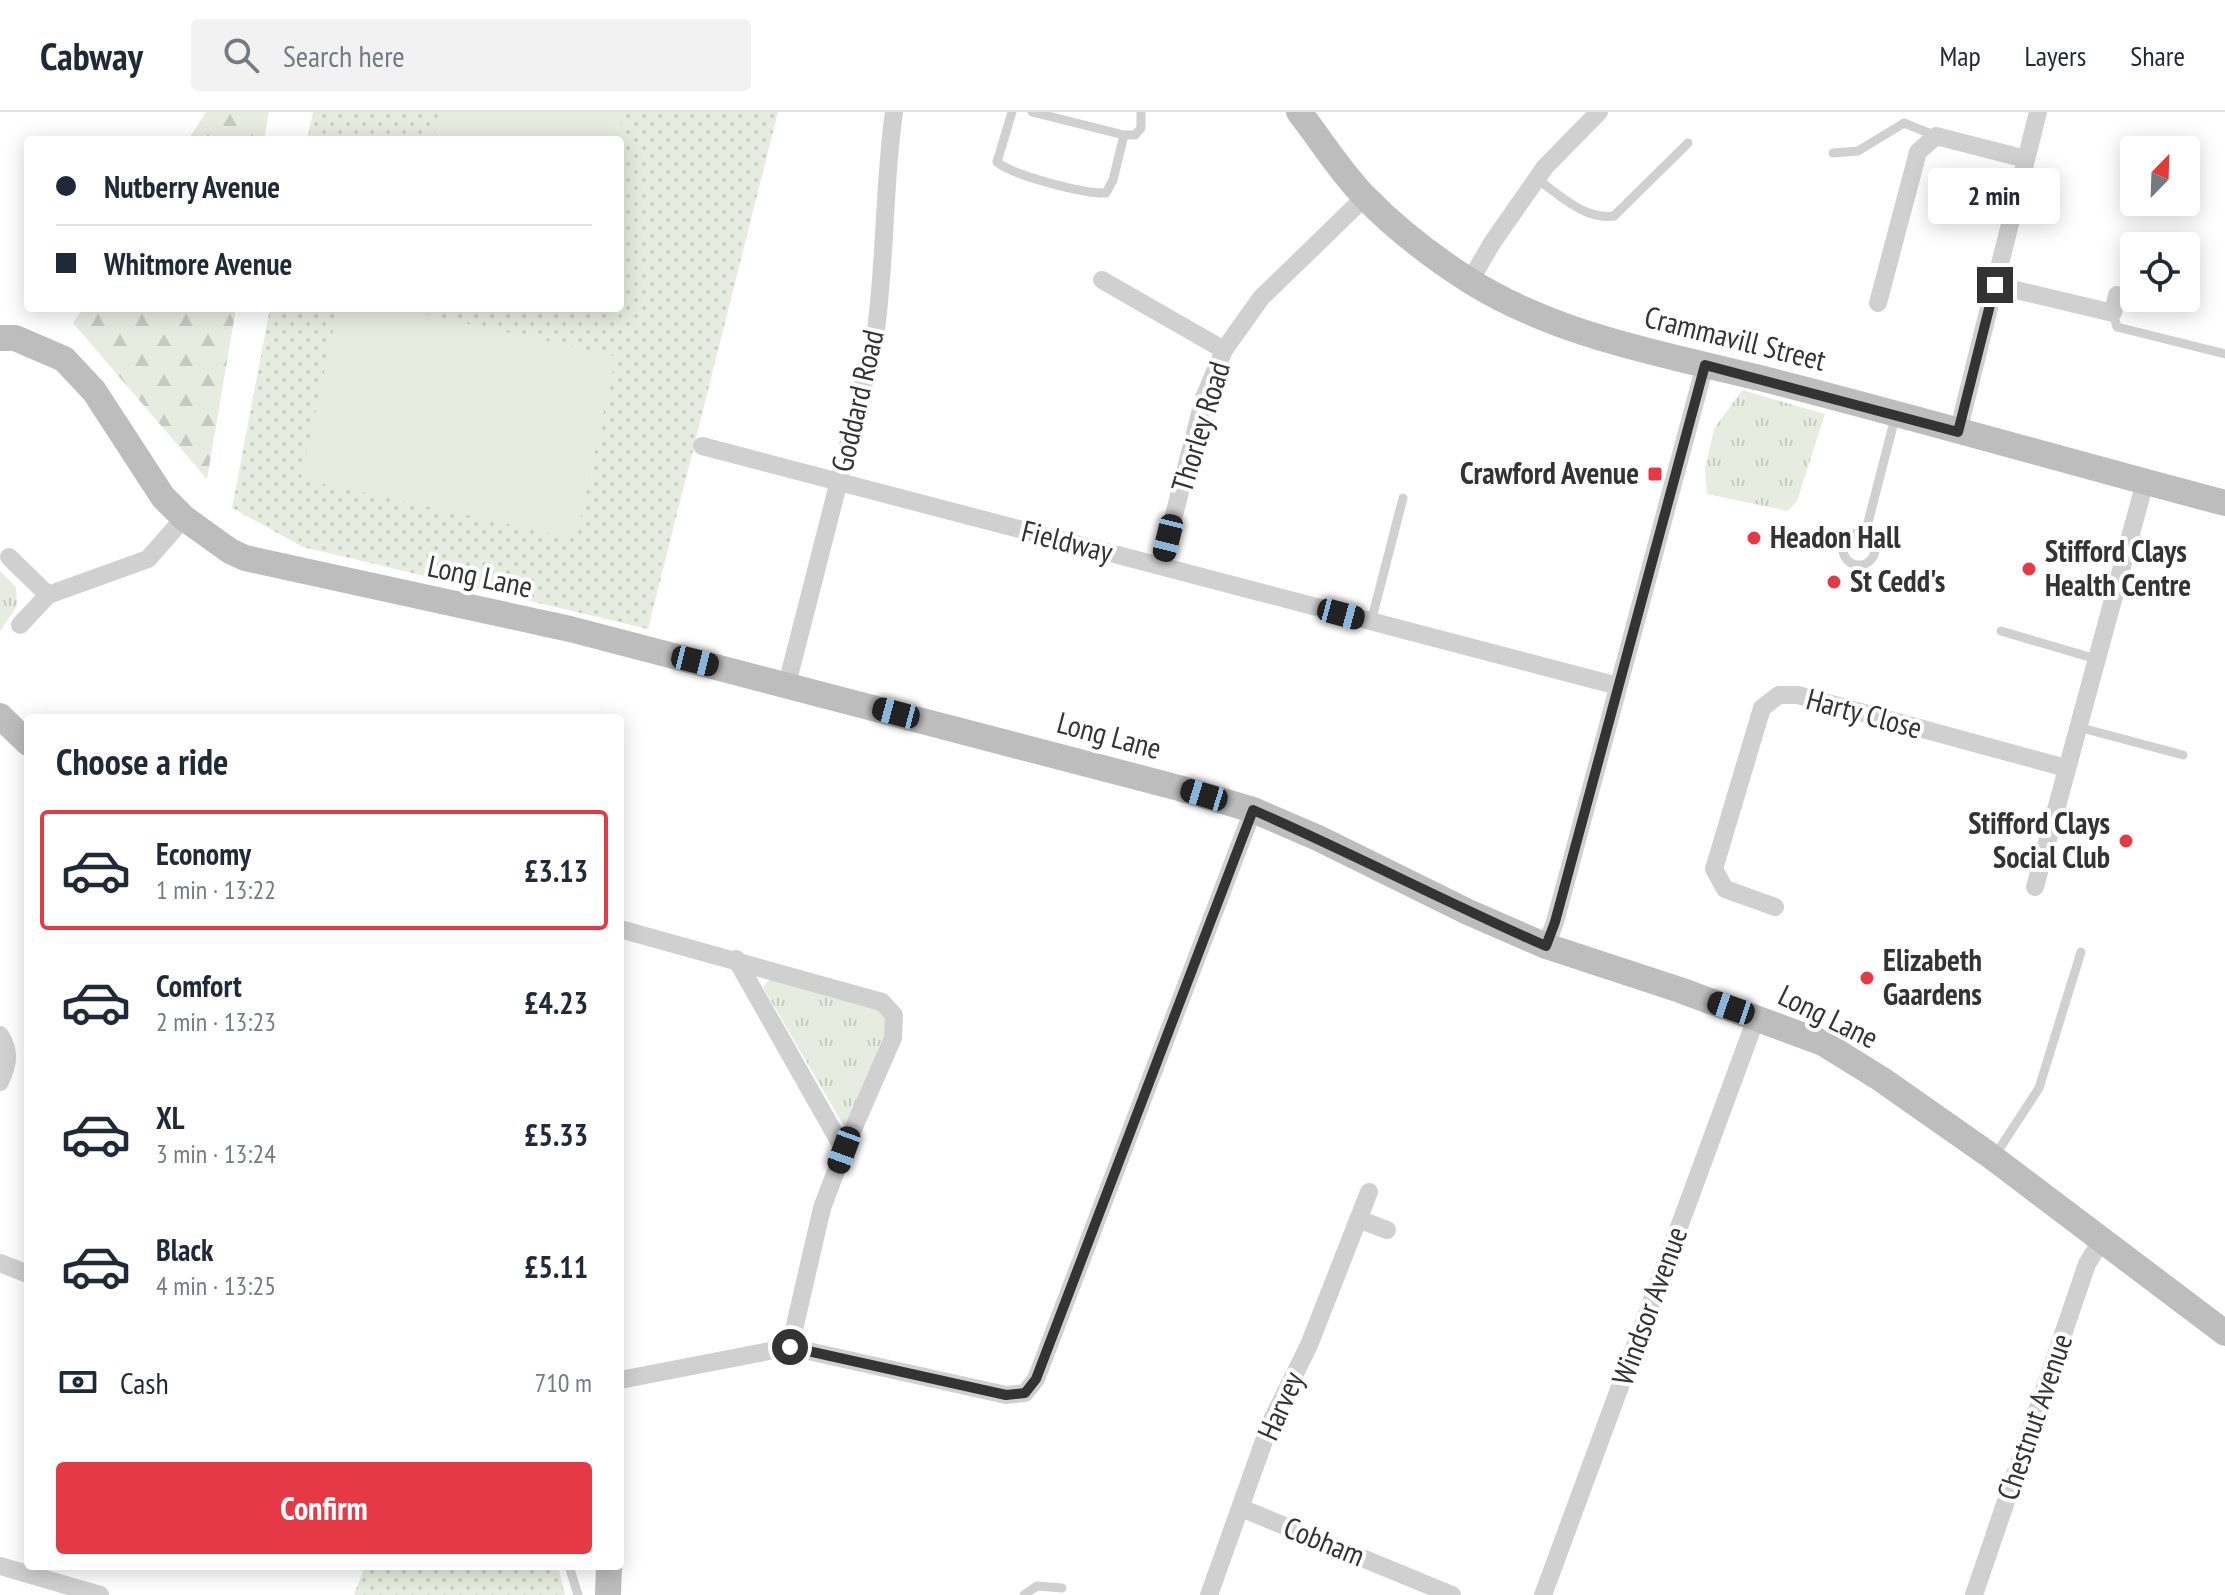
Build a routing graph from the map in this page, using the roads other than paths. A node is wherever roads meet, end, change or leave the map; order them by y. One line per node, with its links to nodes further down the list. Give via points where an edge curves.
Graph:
1 (894, 112): 28 (street, Goddard Road, via 886,165 881,299)
2 (1012, 112): 8 (lane, via 997,162 1093,194 1106,193 1113,180)
3 (1032, 112): 8 (lane)
4 (1141, 112): 8 (lane, via 1141,128 1135,135)
5 (1299, 112): 14 (street, Crammavill Street)
6 (1599, 112): 13 (street)
7 (2038, 112): 12 (street)
8 (1124, 135)
9 (1936, 136): 11 (lane, via 1904,123 1858,151); 12 (street); 18 (street, via 1918,152)
10 (1688, 143): 13 (lane, via 1614,216 1588,214)
11 (1833, 153)
12 (2026, 159): 17 (street)
13 (1537, 179): 16 (street)
14 (1365, 197): 16 (street, Crammavill Street); 21 (street, Thorley Road, via 1261,298)
15 (1102, 280): 21 (street)
16 (1470, 281): 23 (street, Crammavill Street, via 1563,326)
17 (1995, 285): 19 (street); 25 (street)
18 (1878, 303)
19 (2115, 304): 22 (lane, via 2117,327)
20 (0, 338): 31 (street, Long Lane, via 15,338 64,359 94,391 163,497)
21 (1224, 350): 34 (street, Thorley Road, via 1204,398)
22 (2225, 354)
23 (1705, 365): 24 (street, Crammavill Street); 41 (street)
24 (1896, 415): 25 (street, Crammavill Street); 32 (lane)
25 (1958, 432): 27 (street, Crammavill Street)
26 (702, 446): 28 (street, Fieldway)
27 (2145, 482): 30 (street, Crammavill Street); 39 (street)
28 (839, 484): 34 (street, Fieldway); 40 (street, Goddard Road)
29 (1403, 498): 36 (lane)
30 (2225, 503)
31 (184, 518): 35 (street, via 148,559); 40 (street, Long Lane, via 245,558 570,629)
32 (1865, 534)
33 (9, 557): 35 (street)
34 (1161, 566): 36 (street, Fieldway)
35 (48, 595): 37 (street)
36 (1371, 622): 41 (street, Fieldway)
37 (20, 625)
38 (2001, 631): 39 (lane)
39 (2096, 659): 43 (street)
40 (787, 684): 49 (street, Long Lane)
41 (1618, 686): 53 (street)
42 (0, 716): 44 (street)
43 (2078, 727): 47 (lane); 48 (street)
44 (24, 739)
45 (0, 742): 46 (street)
46 (24, 751)
47 (2183, 755)
48 (2066, 768): 50 (street); 51 (street, Harty Close, via 1798,695 1779,695 1762,708 1714,869 1725,889)
49 (1253, 810): 53 (street, Long Lane); 68 (street, via 1036,1379 1025,1393 1006,1395)
50 (2035, 887)
51 (1775, 907)
52 (624, 930): 55 (street)
53 (1546, 946): 56 (street, Long Lane)
54 (2081, 952): 60 (lane, via 2039,1088)
55 (736, 959): 59 (street); 59 (street, via 882,1002 894,1015 893,1038)
56 (1757, 1016): 60 (street, Long Lane, via 1823,1043); 81 (street, Windsor Avenue)
57 (0, 1035): 58 (street, via 8,1056)
58 (0, 1082)
59 (844, 1150): 68 (street, via 822,1208)
60 (1993, 1158): 64 (street, Long Lane)
61 (1369, 1192): 62 (street, Harvey)
62 (1358, 1219): 63 (street); 70 (street, Harvey, via 1309,1345 1270,1424)
63 (1387, 1230)
64 (2101, 1241): 67 (street, Long Lane); 82 (street, Chestnut Avenue, via 2087,1264)
65 (0, 1263): 66 (street)
66 (24, 1272)
67 (2225, 1333)
68 (790, 1347): 69 (street)
69 (624, 1379)
70 (1241, 1508): 79 (street, Harvey); 80 (street, Cobham)
71 (0, 1566): 75 (street)
72 (570, 1570): 76 (lane)
73 (609, 1570): 77 (street)
74 (1062, 1588): 78 (lane, via 1037,1586)
75 (100, 1595)
76 (578, 1595)
77 (608, 1595)
78 (1024, 1595)
79 (1209, 1595)
80 (1452, 1595)
81 (1543, 1595)
82 (1974, 1595)

